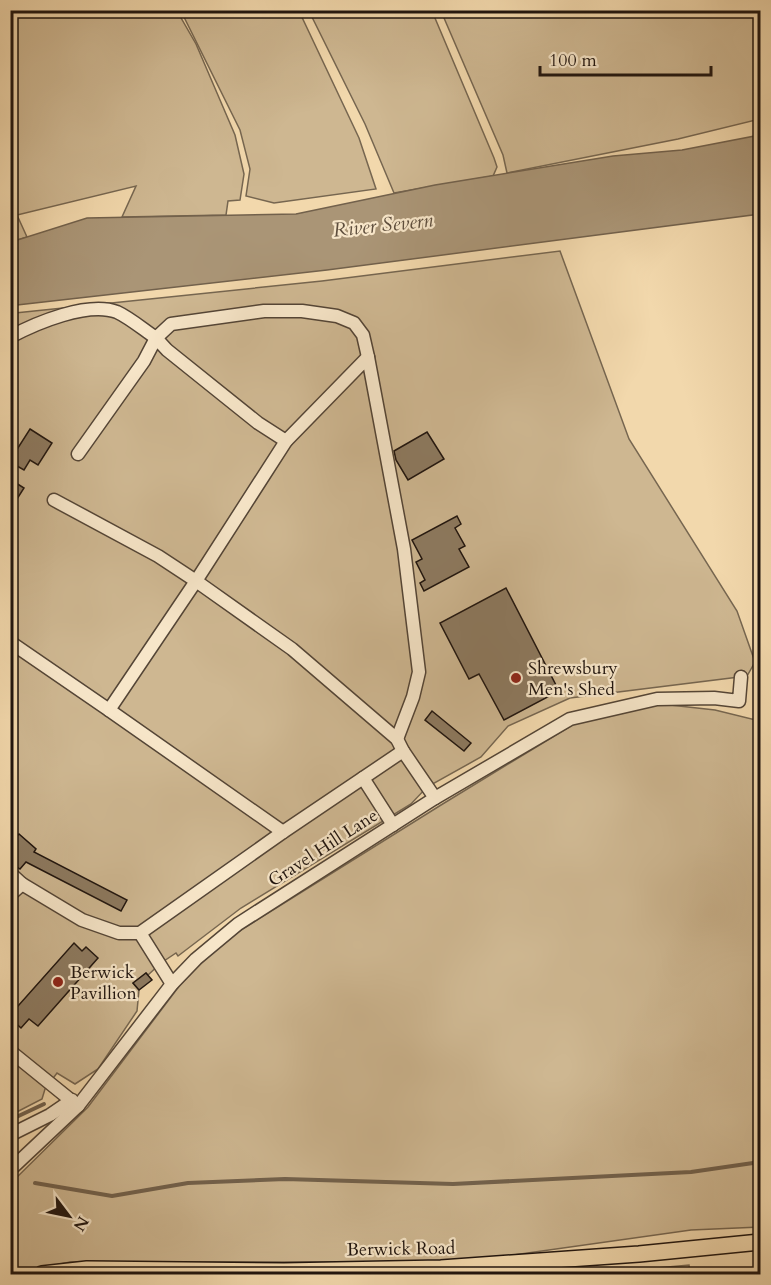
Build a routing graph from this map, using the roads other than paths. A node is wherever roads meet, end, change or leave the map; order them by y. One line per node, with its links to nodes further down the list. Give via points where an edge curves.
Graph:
1 (10, 337): 2 (street, via 73,312 96,309 117,312)
2 (156, 338): 3 (street, via 171,324 264,311 302,311 354,323 363,335); 4 (street, via 249,416); 5 (street, via 144,362)
3 (368, 357): 4 (street); 11 (street, via 404,549 419,672)
4 (286, 441): 7 (street)
5 (78, 454)
6 (54, 500): 7 (street)
7 (196, 581): 10 (street); 11 (street, via 292,649)
8 (10, 642): 10 (street)
9 (741, 677): 14 (street, Gravel Hill Lane, via 739,701 657,699 570,719)
10 (109, 710): 16 (street)
11 (397, 739): 12 (street)
12 (403, 751): 13 (street); 14 (street)
13 (363, 778): 15 (street); 16 (street)
14 (435, 798): 15 (street, Gravel Hill Lane)
15 (393, 825): 21 (street, Gravel Hill Lane, via 238,924)
16 (283, 832): 20 (street)
17 (10, 873): 18 (street)
18 (22, 884): 19 (street); 20 (street, via 82,920 118,933)
19 (10, 896)
20 (140, 933): 21 (street)
21 (172, 984): 23 (street, Gravel Hill Lane)
22 (10, 1051): 23 (street)
23 (75, 1103): 24 (street); 25 (street, Gravel Hill Lane)
24 (10, 1135)
25 (10, 1170)
26 (760, 1242): 27 (main road, Berwick Road, via 441,1268 87,1269)
27 (42, 1275)

